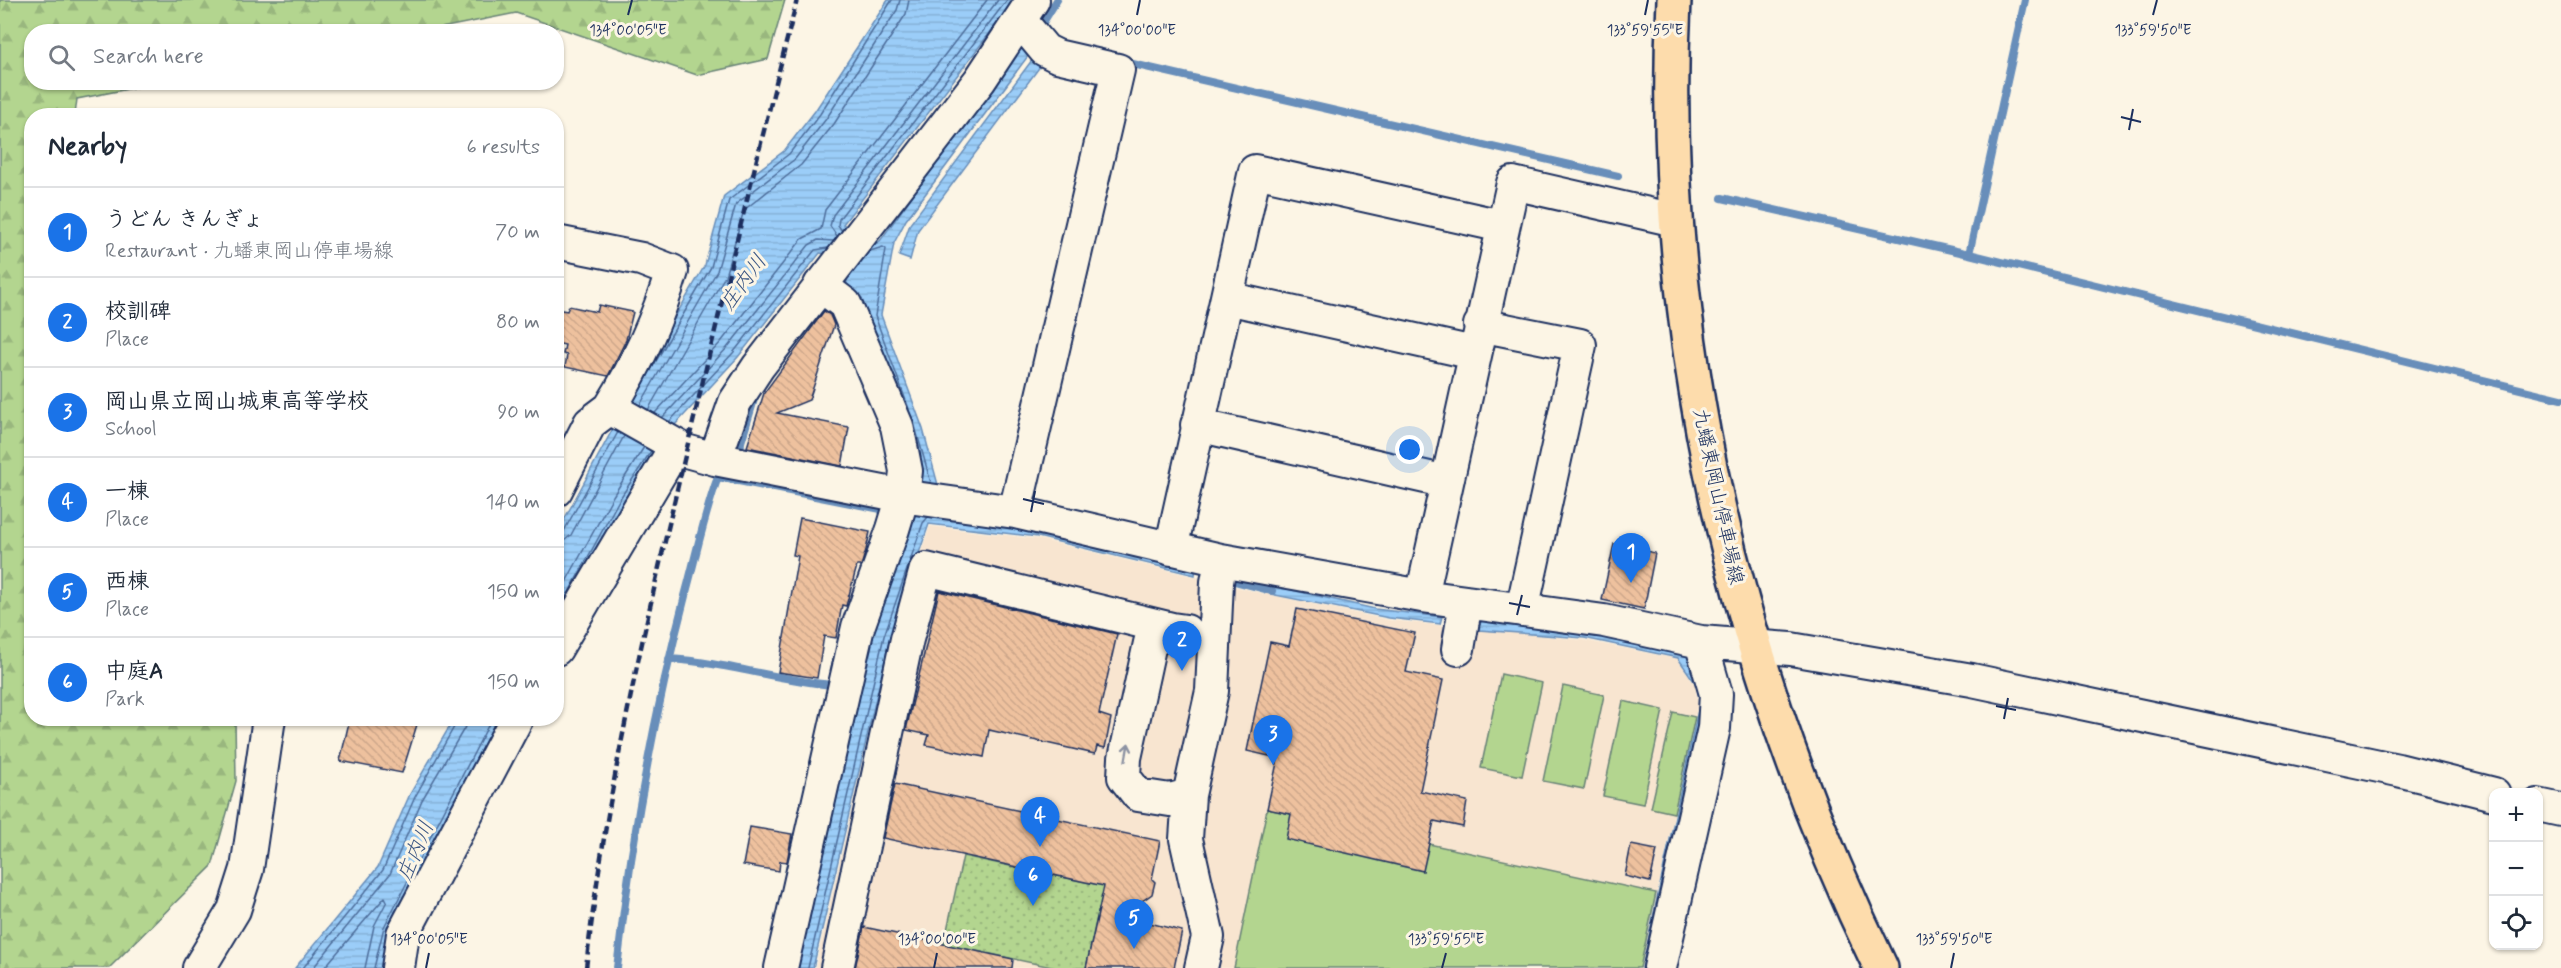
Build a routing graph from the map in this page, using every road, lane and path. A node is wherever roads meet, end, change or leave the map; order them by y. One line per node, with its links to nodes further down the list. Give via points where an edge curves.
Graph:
1 (1674, 0): 3 (main road, 九蟠東岡山停車場線, via 1671,57)
2 (1029, 21): 6 (street, via 859,235); 16 (street, via 1045,50 1118,70)
3 (1675, 220): 4 (street, via 1513,183); 25 (main road, 九蟠東岡山停車場線, via 1704,447)
4 (1502, 226): 7 (street, via 1255,171); 8 (street)
5 (564, 244): 9 (street, via 641,259 672,272)
6 (828, 284): 12 (street, via 735,402); 15 (street, via 845,304 897,426 906,471)
7 (1227, 298): 8 (street); 10 (street)
8 (1477, 339): 14 (street); 20 (street, via 1580,345)
9 (614, 410): 11 (street); 13 (street, via 590,423)
10 (1197, 425): 14 (street); 17 (street)
11 (672, 444): 12 (street); 22 (street)
12 (716, 459): 15 (street)
13 (564, 474)
14 (1447, 482): 19 (street)
15 (905, 496): 16 (street); 34 (street, via 858,627)
16 (1015, 512): 17 (street)
17 (1171, 549): 18 (street)
18 (1220, 570): 19 (street); 23 (street)
19 (1422, 596): 20 (street, via 1463,623)
20 (1522, 610): 24 (street, via 1604,621)
21 (1172, 629): 23 (street); 29 (street, one-way to 21, via 1170,800 1138,795 1124,777 1150,644); 35 (street, via 926,569 907,639)
22 (564, 635)
23 (1216, 638): 29 (street, via 1212,691)
24 (1701, 642): 25 (street); 37 (street, via 1716,694 1714,728)
25 (1754, 645): 28 (street, via 1972,680 2398,770); 38 (main road, 九蟠東岡山停車場線, via 1784,740 1829,857)
26 (268, 726): 32 (street, via 247,869 234,910)
27 (512, 726): 33 (street, via 403,934)
28 (2489, 793)
29 (1189, 795): 36 (street, via 1186,839 1208,937)
30 (2543, 806): 31 (street)
31 (2561, 810)
32 (199, 968)
33 (398, 968)
34 (781, 968)
35 (837, 968)
36 (1201, 968)
37 (1660, 968)
38 (1881, 968)

